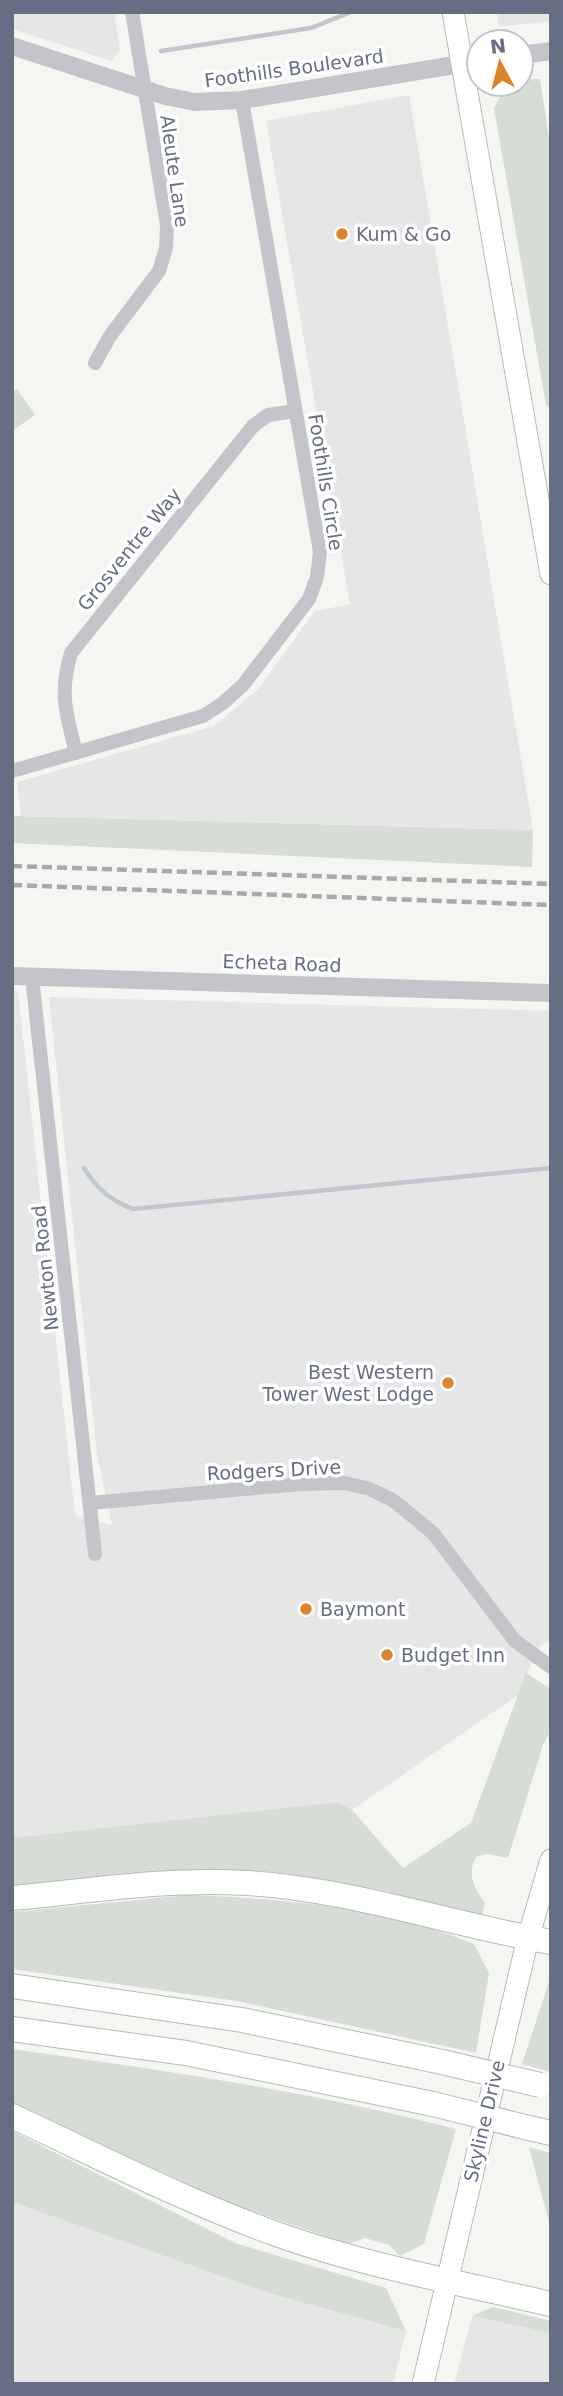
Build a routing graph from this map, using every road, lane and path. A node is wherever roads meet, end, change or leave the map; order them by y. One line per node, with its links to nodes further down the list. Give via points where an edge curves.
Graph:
1 (132, 12): 6 (street, Aleute Lane)
2 (453, 12): 3 (main road)
3 (465, 45)
4 (12, 46): 6 (street, Foothills Boulevard)
5 (465, 63): 8 (street, Foothills Boulevard)
6 (143, 89): 8 (street, Foothills Boulevard, via 195,102); 9 (street, Aleute Lane, via 167,225 166,248 159,271)
7 (477, 98): 11 (main road)
8 (242, 100): 10 (street, Foothills Circle)
9 (95, 363)
10 (295, 411): 12 (street, Grosventre Way, via 268,415 253,426 71,653 63,681); 12 (street, Foothills Circle, via 320,552 309,599 243,685 223,703 203,716)
11 (551, 574)
12 (76, 753): 13 (street, Foothills Circle)
13 (12, 771)
14 (12, 976): 15 (street, Echeta Road)
15 (32, 976): 16 (street, Echeta Road); 17 (street, Newton Road)
16 (551, 993)
17 (90, 1503): 18 (street, Newton Road); 19 (street, Rodgers Drive, via 300,1484 345,1483 370,1489 394,1501 433,1533 515,1641)
18 (95, 1555)
19 (551, 1667)
20 (551, 1860): 22 (main road, Skyline Drive)
21 (12, 1898): 22 (highway, via 151,1884 245,1883 317,1891)
22 (539, 1940): 28 (main road, Skyline Drive)
23 (12, 1986): 25 (highway, bridge, via 242,2020)
24 (12, 2029): 27 (highway, bridge, via 186,2053)
25 (545, 2087)
26 (12, 2116): 28 (highway, via 279,2235)
27 (540, 2130)
28 (446, 2281): 29 (highway); 30 (main road, Skyline Drive)
29 (551, 2304)
30 (423, 2384)

